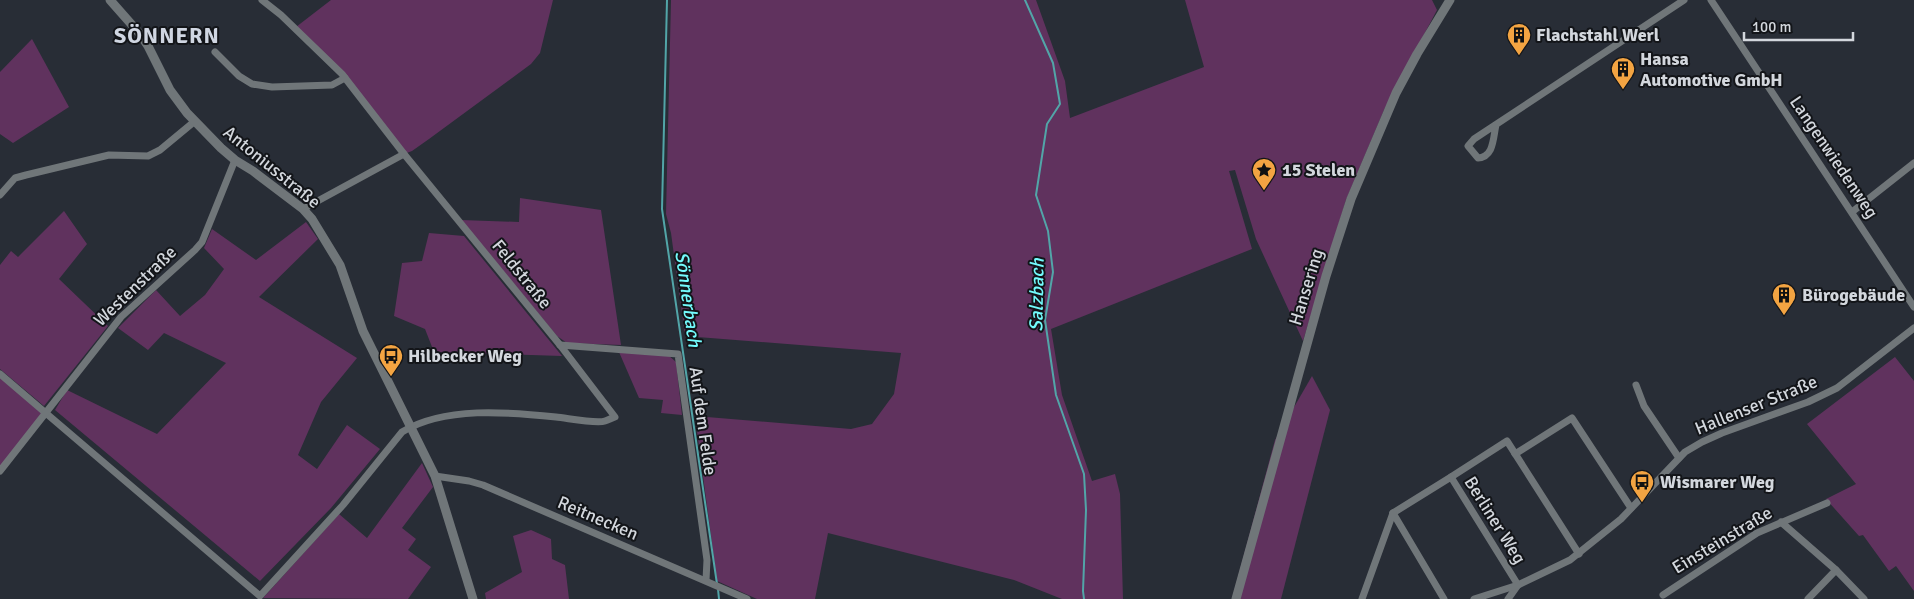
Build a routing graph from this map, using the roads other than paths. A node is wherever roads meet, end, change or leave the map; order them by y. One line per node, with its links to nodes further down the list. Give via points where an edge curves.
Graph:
1 (110, 0): 8 (street, Antoniusstraße, via 140,34 170,90)
2 (262, 0): 7 (street, Feldstraße)
3 (1450, 0): 39 (street, Hansering, via 1396,93 1351,200 1320,294)
4 (1684, 0): 9 (street)
5 (1711, 0): 15 (street, Langenwiedenweg)
6 (214, 52): 7 (street, via 252,84 272,87 332,85)
7 (344, 78): 10 (street, Feldstraße)
8 (195, 121): 11 (street, Antoniusstraße); 13 (street, via 148,156 109,155 26,175 15,178)
9 (1496, 125): 9 (street, via 1468,146 1478,158 1490,153)
10 (404, 154): 14 (street); 18 (street, Feldstraße)
11 (235, 160): 14 (street, Antoniusstraße); 21 (street, Westenstraße, via 202,242 121,316)
12 (1914, 163): 15 (street)
13 (0, 195)
14 (303, 209): 22 (street, Antoniusstraße, via 312,218 340,265 363,330)
15 (1852, 212): 16 (street, Langenwiedenweg)
16 (1914, 307)
17 (1914, 328): 24 (street, Hallenser Straße, via 1837,388 1722,433)
18 (560, 345): 22 (street, Feldstraße, via 616,417 604,422 486,412 457,414); 34 (street, Auf dem Felde, via 678,354)
19 (0, 374): 21 (street)
20 (1636, 385): 24 (street, via 1644,406)
21 (45, 412): 22 (street, via 260,596 343,505 402,432); 25 (street, Westenstraße)
22 (411, 426): 26 (street, Antoniusstraße)
23 (1515, 454): 27 (street, via 1508,441); 29 (street, via 1572,418); 32 (street)
24 (1678, 458): 29 (street, Hallenser Straße)
25 (0, 471)
26 (435, 476): 34 (street, Reitnecken, via 483,485); 37 (street, Antoniusstraße)
27 (1451, 477): 30 (street, Berliner Weg); 35 (street, Berliner Weg)
28 (1827, 503): 31 (street, Einsteinstraße)
29 (1631, 508): 32 (street, Hallenser Straße)
30 (1393, 512): 40 (street); 41 (street)
31 (1781, 522): 33 (street); 36 (street, Einsteinstraße, via 1748,538)
32 (1579, 554): 35 (street, Hallenser Straße)
33 (1836, 570): 44 (street); 45 (street)
34 (709, 582): 38 (street, Reitnecken)
35 (1518, 585): 42 (street, Hallenser Straße); 43 (street, Hallenser Straße)
36 (1662, 598)
37 (473, 599)
38 (747, 599)
39 (1236, 599)
40 (1362, 599)
41 (1444, 599)
42 (1474, 599)
43 (1508, 599)
44 (1808, 599)
45 (1864, 599)

